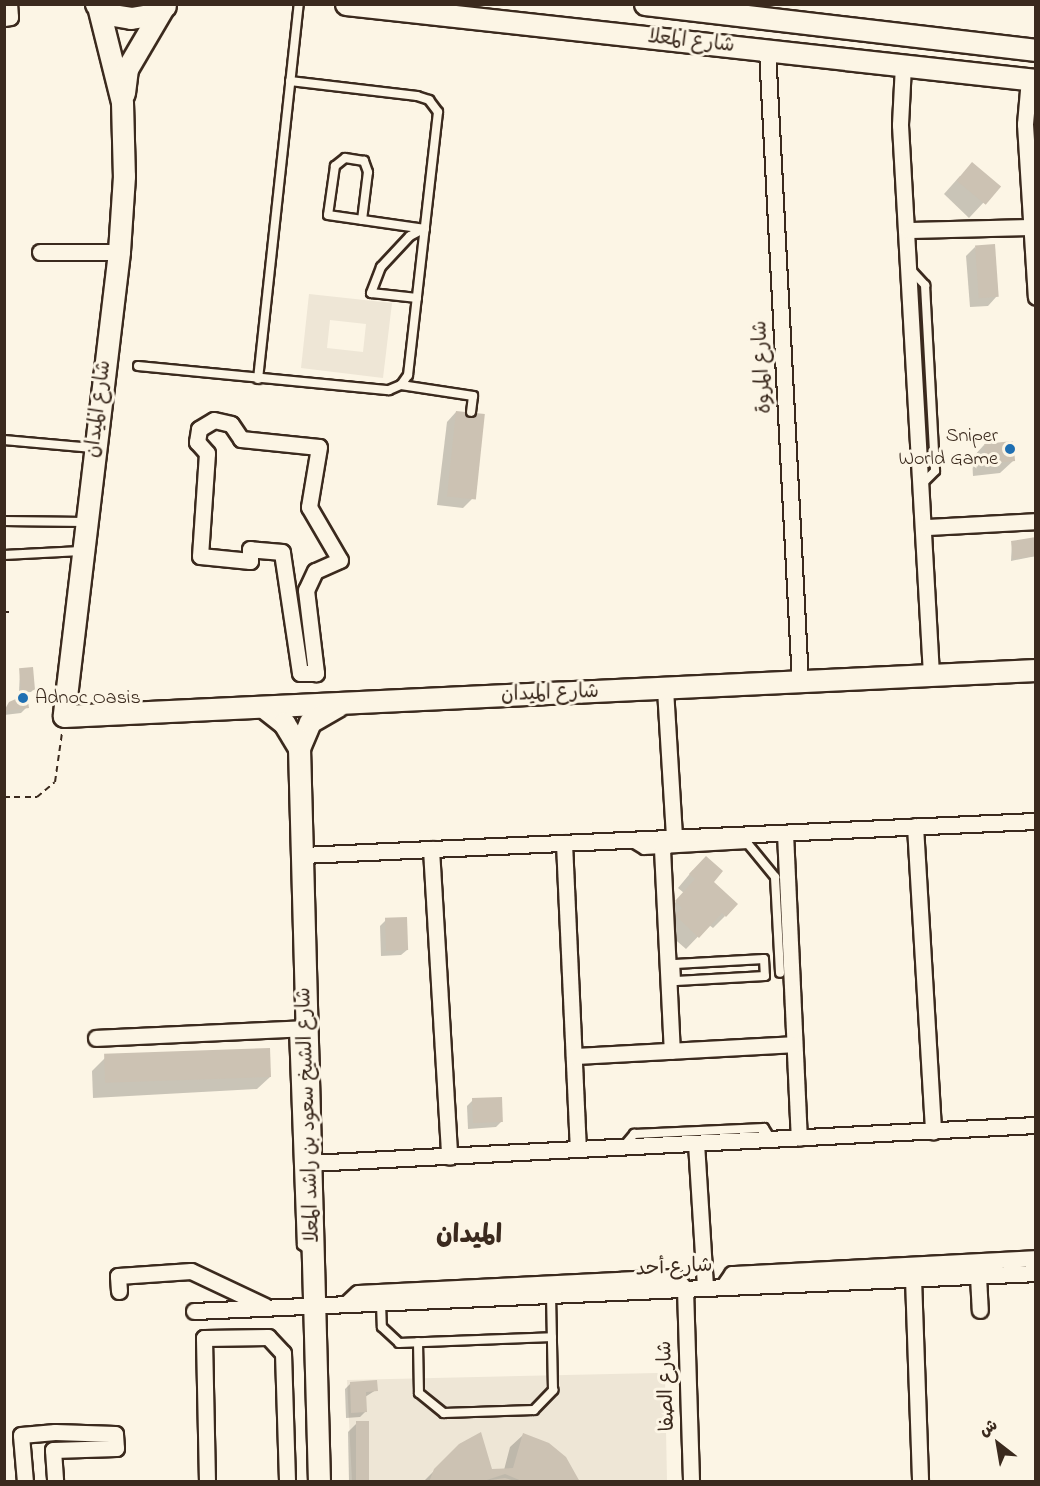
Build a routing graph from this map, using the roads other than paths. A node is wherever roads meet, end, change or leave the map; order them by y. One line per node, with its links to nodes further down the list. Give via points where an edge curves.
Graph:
1 (9, 4): 8 (street, via 10,17)
2 (299, 4): 13 (lane)
3 (346, 4): 9 (street, شارع المعلا)
4 (645, 4): 7 (street, شارع المعلا)
5 (97, 5): 6 (street, via 131,18 148,15); 14 (street, شارع الميدان)
6 (165, 5): 14 (street, شارع الميدان, via 127,69)
7 (697, 8): 10 (street, شارع المعلا)
8 (4, 18)
9 (767, 50): 11 (street, شارع المعلا); 38 (street, شارع المروة)
10 (1035, 50)
11 (903, 65): 12 (street, شارع المعلا); 18 (street, via 900,125)
12 (1032, 80): 16 (street, via 1025,124)
13 (290, 81): 17 (lane, via 429,100 438,112); 24 (lane)
14 (122, 102): 20 (street, شارع الميدان)
15 (362, 220): 15 (lane, via 328,215 335,166 345,158 364,161 368,172); 17 (lane)
16 (1032, 227): 18 (street); 21 (street)
17 (425, 229): 22 (lane); 22 (lane, via 410,236 381,267 371,293)
18 (908, 230): 32 (street)
19 (40, 252): 20 (street)
20 (119, 252): 28 (street, شارع الميدان)
21 (1035, 297)
22 (417, 298): 25 (lane, via 408,375)
23 (138, 366): 24 (lane)
24 (258, 379): 25 (lane, via 389,390)
25 (400, 385): 26 (lane, via 473,396)
26 (471, 412)
27 (4, 440): 28 (lane)
28 (94, 449): 31 (street, شارع الميدان)
29 (4, 521): 31 (lane)
30 (1035, 521): 32 (street)
31 (85, 522): 33 (street, شارع الميدان)
32 (926, 527): 37 (street)
33 (82, 551): 34 (lane); 41 (street, شارع الميدان, via 64,716)
34 (4, 555)
35 (200, 556): 35 (street, via 207,453 197,442 199,429 214,420 231,424 241,439 319,447 309,507 340,560 315,571 306,590 316,673 300,673 282,552 250,549 250,561)
36 (1035, 670): 37 (street, شارع الميدان)
37 (931, 675): 38 (street, شارع الميدان)
38 (800, 681): 39 (street, شارع الميدان)
39 (665, 689): 40 (street, شارع الميدان); 46 (street)
40 (344, 703): 41 (street, شارع الميدان); 42 (street, شارع الشيخ سعود بن راشد المعلا, via 310,722)
41 (266, 709): 42 (street, شارع الشيخ سعود بن راشد المعلا, via 284,723)
42 (299, 748): 51 (street, شارع الشيخ سعود بن راشد المعلا)
43 (1035, 821): 44 (street)
44 (915, 826): 45 (street); 60 (street)
45 (785, 832): 46 (street); 53 (street)
46 (674, 838): 47 (street); 50 (street)
47 (627, 840): 48 (street); 50 (lane, via 644,850)
48 (564, 843): 49 (street); 58 (street)
49 (431, 849): 51 (street); 66 (street)
50 (662, 849): 53 (lane, via 748,844 776,877); 57 (street)
51 (303, 855): 54 (street, شارع الشيخ سعود بن راشد المعلا)
52 (765, 969): 52 (lane, via 764,959 675,964 676,981 765,976); 53 (lane)
53 (785, 975): 56 (street)
54 (300, 1029): 55 (street); 67 (street, شارع الشيخ سعود بن راشد المعلا); 68 (lane, via 302,1245)
55 (96, 1038)
56 (794, 1044): 57 (street); 61 (street)
57 (672, 1051): 58 (street)
58 (574, 1056): 65 (street)
59 (1035, 1125): 60 (street)
60 (933, 1131): 61 (street)
61 (799, 1138): 62 (street)
62 (771, 1139): 63 (street); 64 (lane, via 764,1128 633,1134)
63 (696, 1143): 64 (street); 74 (street)
64 (623, 1147): 65 (street)
65 (578, 1148): 66 (street)
66 (449, 1156): 67 (street)
67 (310, 1163): 68 (street, شارع الشيخ سعود بن راشد المعلا)
68 (314, 1254): 80 (street, شارع الشيخ سعود بن راشد المعلا)
69 (1035, 1258): 73 (street, via 732,1274)
70 (1035, 1273): 71 (street, شارع أحد)
71 (978, 1276): 72 (street, شارع أحد); 82 (street)
72 (913, 1278): 73 (street, شارع أحد); 92 (street)
73 (723, 1287): 74 (street, شارع أحد)
74 (705, 1288): 75 (street, شارع أحد)
75 (685, 1289): 77 (street, شارع أحد); 79 (street, via 675,1277 358,1293); 91 (street, شارع الصفا)
76 (119, 1292): 81 (street, via 118,1276 191,1271)
77 (551, 1295): 78 (street, شارع أحد); 84 (lane)
78 (381, 1303): 79 (street, شارع أحد); 85 (lane, via 382,1327 399,1343)
79 (346, 1304): 80 (street, شارع أحد)
80 (315, 1306): 81 (street, شارع أحد); 90 (street, شارع الشيخ سعود بن راشد المعلا)
81 (269, 1308): 83 (street, شارع أحد)
82 (980, 1310)
83 (194, 1311)
84 (552, 1337): 85 (lane); 85 (lane, via 553,1390 534,1410 444,1413 419,1393)
85 (418, 1342)
86 (25, 1482): 87 (street, via 21,1435 115,1434 116,1448 53,1450)
87 (55, 1482)
88 (207, 1482): 89 (street, via 204,1338 268,1337 283,1353)
89 (287, 1482)
90 (319, 1482)
91 (691, 1482)
92 (920, 1482)

